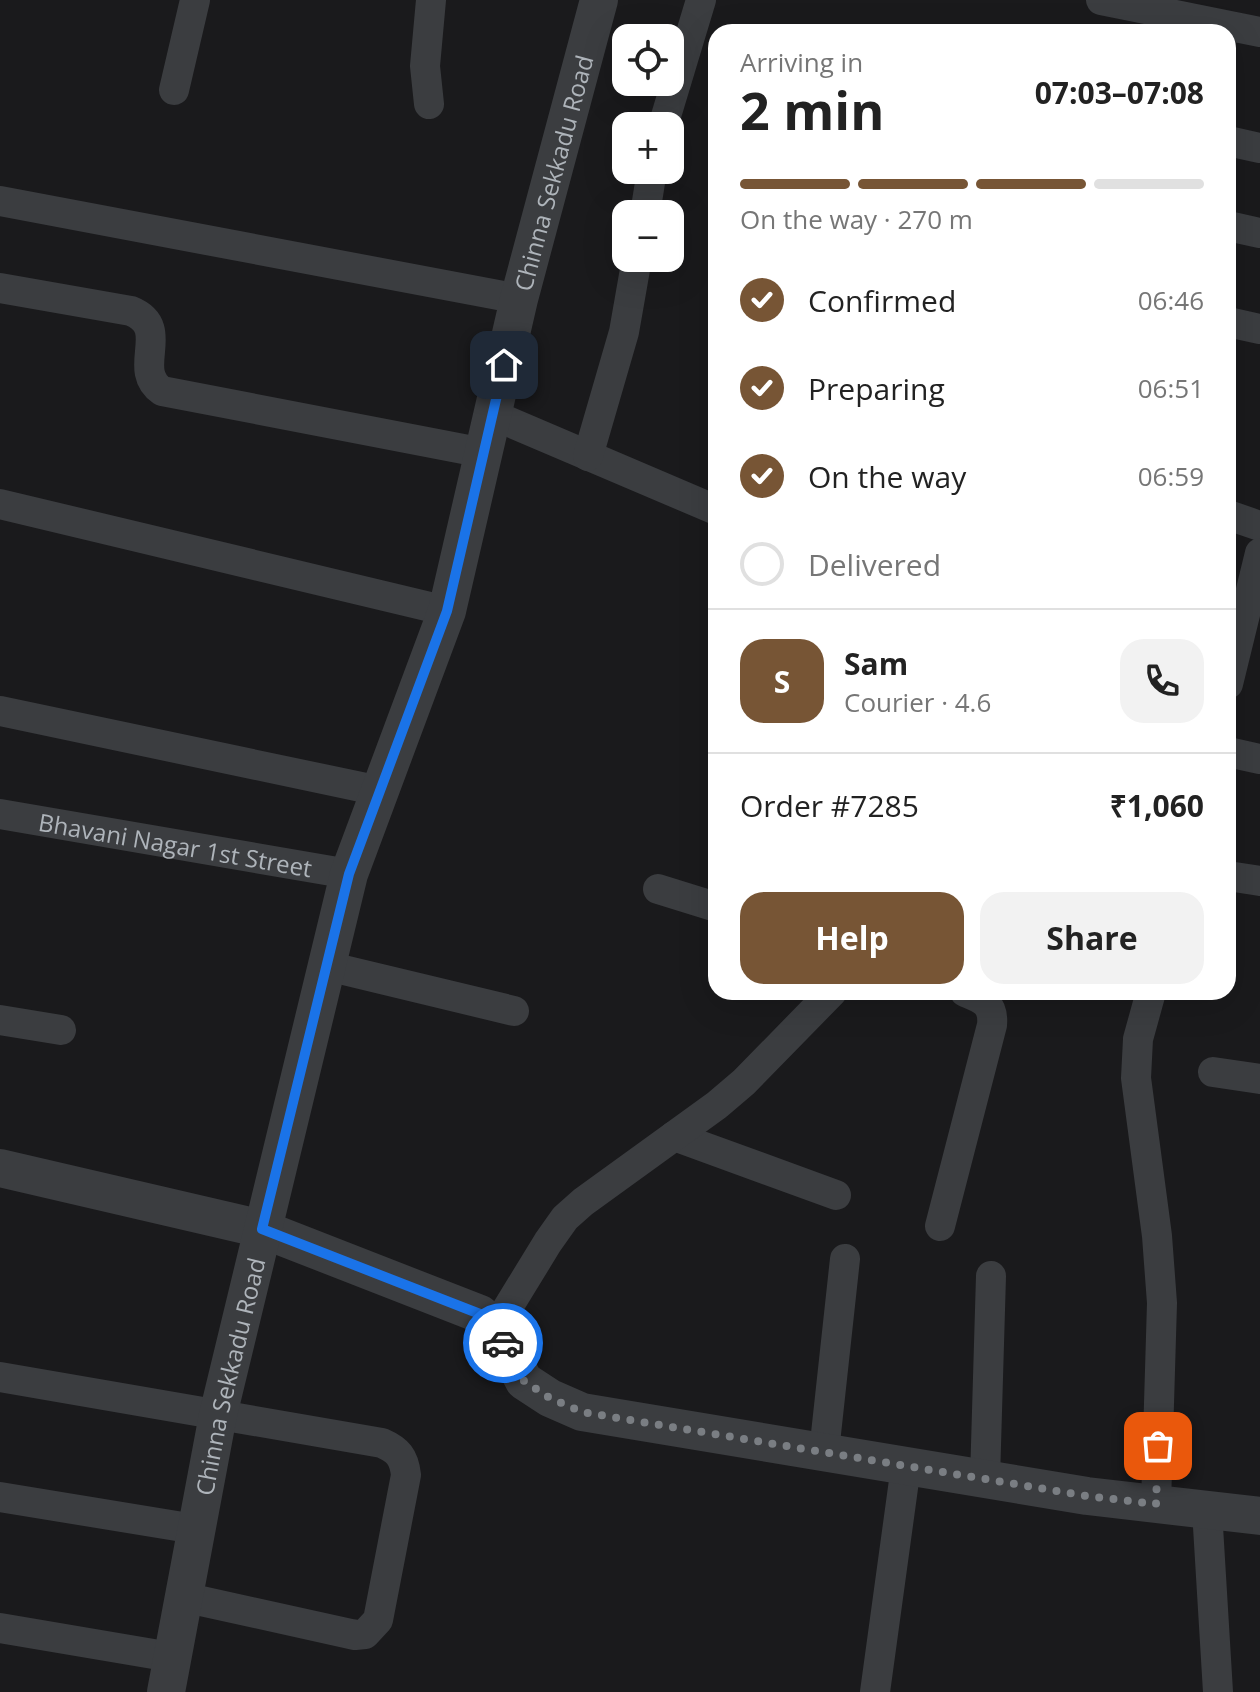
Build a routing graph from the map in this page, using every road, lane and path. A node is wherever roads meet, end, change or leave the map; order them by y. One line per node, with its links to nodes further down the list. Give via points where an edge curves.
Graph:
1 (195, 0): 9 (street)
2 (431, 0): 10 (street, via 425,66)
3 (701, 0): 11 (street)
4 (1101, 0): 6 (street)
5 (595, 1): 19 (street, Chinna Sekkadu Road)
6 (1220, 24)
7 (1236, 27): 8 (street)
8 (1260, 32)
9 (174, 90)
10 (429, 104)
11 (667, 112)
12 (1236, 143): 13 (street)
13 (1260, 148)
14 (0, 201): 19 (street)
15 (1236, 228): 16 (street)
16 (1260, 233)
17 (635, 272): 24 (street, via 624,332)
18 (0, 288): 23 (street, via 144,316 151,336 149,376 162,391)
19 (519, 299): 22 (street, Chinna Sekkadu Road)
20 (1236, 324): 21 (street)
21 (1260, 329)
22 (493, 415): 23 (street, Chinna Sekkadu Road); 24 (street)
23 (484, 453): 30 (street, Chinna Sekkadu Road)
24 (588, 456): 26 (street)
25 (0, 504): 30 (street)
26 (708, 507)
27 (1236, 518): 28 (street)
28 (1260, 526)
29 (1260, 553): 31 (street)
30 (447, 611): 35 (street, Chinna Sekkadu Road)
31 (1236, 651)
32 (0, 711): 35 (street)
33 (1236, 754): 34 (street)
34 (1260, 759)
35 (380, 791): 37 (street, Chinna Sekkadu Road)
36 (0, 814): 37 (street, Bhavani Nagar 1st Street)
37 (349, 874): 42 (street, Chinna Sekkadu Road)
38 (1236, 877): 39 (street)
39 (1260, 881)
40 (658, 889): 41 (street)
41 (708, 905)
42 (327, 966): 46 (street); 55 (street, Chinna Sekkadu Road)
43 (824, 1000): 51 (street, via 744,1082)
44 (984, 1000): 54 (street, via 993,1016)
45 (1149, 1000): 65 (street, via 1138,1039 1136,1078 1162,1303)
46 (514, 1011)
47 (0, 1020): 48 (street)
48 (61, 1030)
49 (1213, 1072): 50 (street)
50 (1260, 1079)
51 (674, 1136): 53 (street); 58 (street, via 565,1218)
52 (0, 1168): 55 (street)
53 (836, 1195)
54 (940, 1226)
55 (262, 1229): 58 (street, via 480,1314); 60 (street, Chinna Sekkadu Road)
56 (845, 1259): 61 (street)
57 (991, 1276): 63 (street)
58 (496, 1327): 61 (street, via 524,1381 582,1412)
59 (0, 1377): 60 (street)
60 (218, 1415): 68 (street, Chinna Sekkadu Road); 69 (street, via 382,1443 404,1459 406,1475 378,1620 365,1634)
61 (824, 1452): 62 (street)
62 (906, 1466): 63 (street); 72 (street)
63 (985, 1479): 65 (street)
64 (0, 1497): 68 (street)
65 (1156, 1504): 66 (street)
66 (1207, 1510): 67 (street); 73 (street)
67 (1260, 1516)
68 (195, 1529): 69 (street, Chinna Sekkadu Road)
69 (183, 1597): 71 (street, Chinna Sekkadu Road)
70 (0, 1628): 71 (street)
71 (168, 1675)
72 (875, 1692)
73 (1218, 1692)

